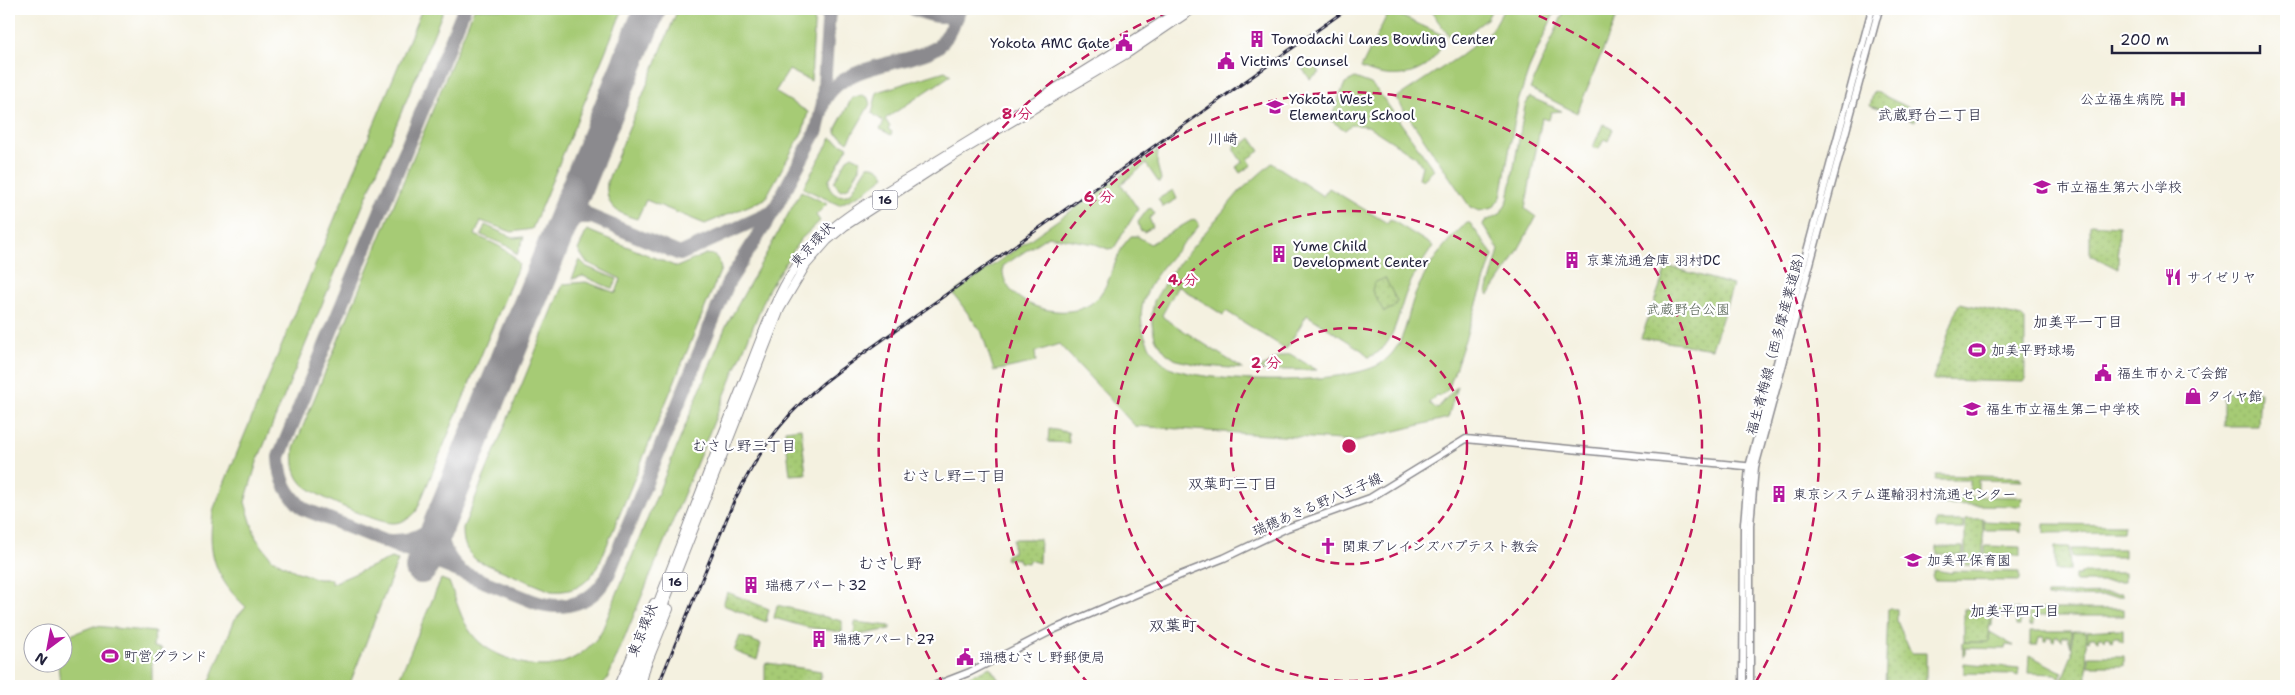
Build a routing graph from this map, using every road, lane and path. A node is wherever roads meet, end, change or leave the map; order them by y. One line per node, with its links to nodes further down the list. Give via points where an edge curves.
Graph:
1 (1181, 9): 7 (highway, 東京環状 / 16, via 883,194 831,229 807,252 778,299)
2 (1192, 9): 6 (highway, 東京環状 / 16, via 1128,53 860,215 820,248 798,275 780,309)
3 (1872, 9): 5 (main road, 福生青梅線（西多摩産業道路）)
4 (1879, 9): 5 (main road, 福生青梅線（西多摩産業道路）)
5 (1752, 467): 12 (main road, 瑞穂あきる野八王子線, via 1466,439 1370,498 1287,528 1055,629); 13 (main road, 福生青梅線（西多摩産業道路）, via 1744,524); 14 (main road, 福生青梅線（西多摩産業道路）)
6 (694, 530): 10 (highway, 東京環状 / 16); 11 (highway, via 677,588)
7 (666, 581): 8 (highway, via 648,615); 9 (highway, 東京環状 / 16)
8 (619, 686)
9 (625, 686)
10 (632, 686)
11 (641, 686)
12 (934, 686)
13 (1743, 686)
14 (1750, 686)

